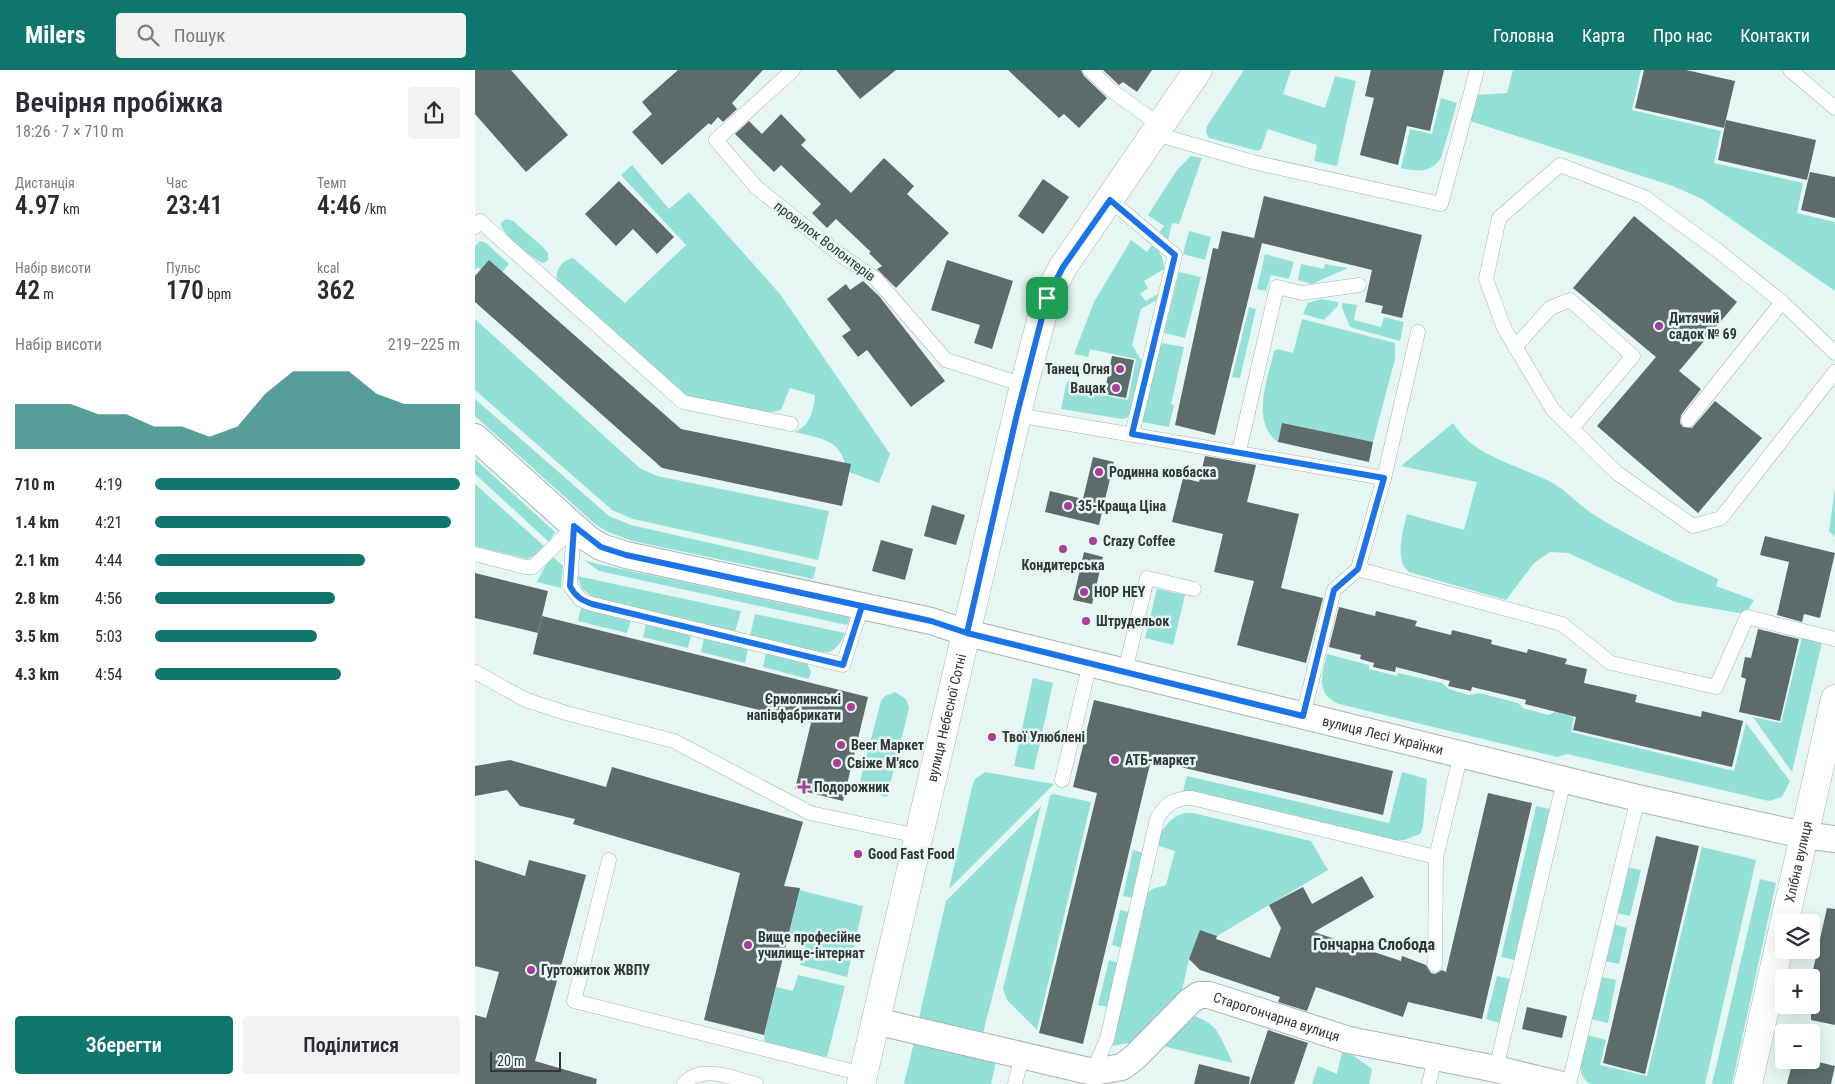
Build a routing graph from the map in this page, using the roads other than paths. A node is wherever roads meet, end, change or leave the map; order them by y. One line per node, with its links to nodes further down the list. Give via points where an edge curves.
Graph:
1 (793, 70): 16 (lane, провулок Волонтерів, via 716,140 756,187 839,254 876,279 946,360)
2 (1089, 70): 7 (lane)
3 (1198, 70): 7 (street, вулиця Небесної Сотні)
4 (1477, 70): 7 (lane, via 1441,204 1341,179 1253,162)
5 (1790, 70): 6 (lane)
6 (1835, 108)
7 (1158, 130): 8 (street, вулиця Небесної Сотні)
8 (1110, 200): 16 (street, вулиця Небесної Сотні, via 1047,298); 21 (lane, via 1175,255)
9 (475, 227): 19 (lane, via 480,221 683,402)
10 (1359, 285): 23 (lane, via 1301,293 1277,288)
11 (1782, 302): 13 (lane, via 1644,197 1559,165 1499,218 1487,279 1504,328); 14 (lane); 18 (lane)
12 (1418, 332): 24 (lane)
13 (1515, 346): 20 (lane, via 1553,410); 20 (lane, via 1550,308 1570,300 1633,356)
14 (1835, 353)
15 (1835, 372): 20 (lane, via 1721,518 1693,526 1617,473)
16 (1024, 385): 17 (street, вулиця Небесної Сотні)
17 (1017, 414): 21 (lane); 30 (street, вулиця Небесної Сотні)
18 (1689, 420)
19 (791, 424)
20 (1572, 428)
21 (1132, 434): 23 (lane)
22 (475, 437): 25 (street, вулиця Лесі Українки)
23 (1239, 451): 24 (lane)
24 (1384, 478): 27 (lane)
25 (574, 526): 26 (lane, via 533,567); 29 (street, вулиця Лесі Українки, via 601,547 626,555); 29 (lane, via 570,586 581,600 592,604 843,665)
26 (475, 554)
27 (1358, 569): 31 (lane, via 1561,624 1611,663 1716,687 1747,617); 36 (lane, via 1334,590)
28 (1194, 589): 34 (lane, via 1147,578)
29 (862, 606): 30 (street, вулиця Лесі Українки, via 931,621)
30 (967, 633): 32 (street, вулиця Лесі Українки); 41 (street, вулиця Небесної Сотні)
31 (1835, 639)
32 (1090, 663): 34 (street, вулиця Лесі Українки); 38 (lane)
33 (475, 672): 41 (lane, via 526,700 674,741 810,813)
34 (1125, 672): 36 (street, вулиця Лесі Українки)
35 (1835, 699): 42 (street, Хлібна вулиця)
36 (1303, 716): 37 (street, вулиця Лесі Українки)
37 (1461, 754): 39 (street, вулиця Лесі Українки); 44 (lane)
38 (1062, 780)
39 (1564, 780): 40 (street, вулиця Лесі Українки); 50 (lane)
40 (1639, 798): 42 (street, вулиця Лесі Українки); 58 (lane)
41 (918, 836): 47 (street, вулиця Небесної Сотні)
42 (1803, 836): 43 (street, вулиця Лесі Українки); 59 (street, Хлібна вулиця)
43 (1835, 839)
44 (1437, 857): 46 (lane); 51 (lane, via 1192,798 1167,804 1157,819 1107,1039)
45 (609, 860): 52 (lane, via 574,1001)
46 (1435, 965)
47 (875, 1021): 48 (street, Старогончарна вулиця); 52 (street, вулиця Небесної Сотні)
48 (1022, 1056): 51 (street, Старогончарна вулиця); 55 (lane)
49 (1435, 1058): 50 (street, Старогончарна вулиця); 51 (street, Старогончарна вулиця, via 1349,1040 1225,1000 1199,995 1122,1067); 56 (lane)
50 (1496, 1069): 57 (street, Старогончарна вулиця)
51 (1091, 1078)
52 (862, 1079)
53 (684, 1084): 54 (lane, via 697,1074 710,1073)
54 (756, 1084)
55 (1015, 1084)
56 (1429, 1084)
57 (1558, 1084)
58 (1569, 1084)
59 (1748, 1084)

